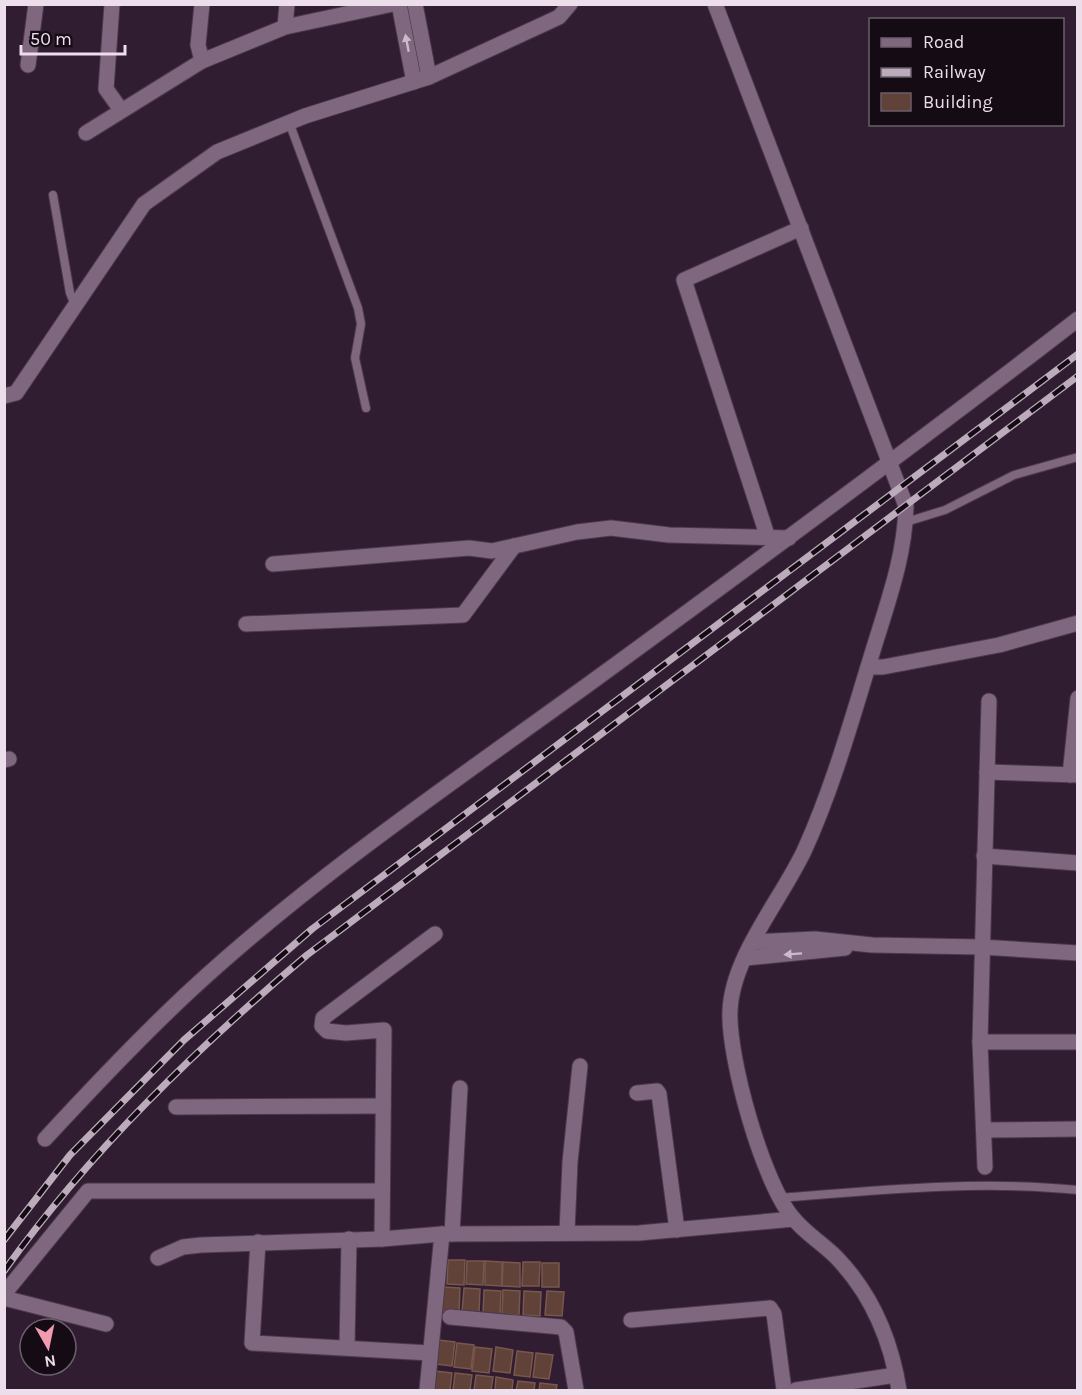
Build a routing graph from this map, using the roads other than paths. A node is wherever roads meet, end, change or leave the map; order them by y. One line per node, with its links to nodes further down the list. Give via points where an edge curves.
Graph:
1 (36, 4): 12 (street)
2 (112, 4): 14 (street, via 106,89)
3 (202, 4): 11 (street, via 198,45)
4 (287, 4): 10 (street)
5 (393, 4): 10 (street)
6 (399, 4): 13 (street, one-way to 6)
7 (415, 4): 13 (street)
8 (570, 4): 13 (street, via 559,17)
9 (715, 4): 18 (street)
10 (285, 27): 11 (street)
11 (202, 61): 14 (street)
12 (28, 65)
13 (422, 80): 15 (street)
14 (121, 110): 16 (street)
15 (289, 122): 19 (street, via 217,152 144,204); 22 (lane, via 358,308 361,324 354,358)
16 (86, 133)
17 (53, 195): 19 (lane)
18 (801, 228): 24 (street); 26 (street, via 684,280)
19 (75, 305): 21 (street, via 16,393)
20 (1077, 319): 24 (street)
21 (4, 396)
22 (366, 408)
23 (1077, 457): 25 (lane, via 1014,475 963,502)
24 (891, 464): 25 (street, via 906,506); 27 (street)
25 (906, 522): 32 (street, via 899,562)
26 (768, 538): 27 (street); 28 (street, via 669,535 611,528)
27 (789, 538): 54 (street, via 276,917 194,987 116,1062)
28 (514, 546): 29 (street, via 492,551 469,548); 31 (street, via 463,615)
29 (273, 564)
30 (1077, 623): 32 (street, via 999,645)
31 (246, 624)
32 (868, 667): 40 (street, via 835,775 804,850)
33 (1077, 698): 36 (street)
34 (989, 701): 35 (street)
35 (987, 772): 36 (street); 37 (street)
36 (1074, 775)
37 (984, 856): 38 (street); 42 (street)
38 (1077, 863)
39 (435, 934): 50 (street, via 323,1018 322,1026 327,1031 384,1030)
40 (753, 942): 41 (street, via 815,939); 44 (street)
41 (872, 945): 42 (street); 44 (street, one-way to 44)
42 (981, 947): 43 (street); 45 (street)
43 (1077, 953)
44 (746, 958): 58 (street, via 736,979 730,1012 734,1049 745,1108)
45 (980, 1042): 46 (street); 53 (street)
46 (1077, 1042)
47 (580, 1066): 61 (street)
48 (460, 1088): 62 (street)
49 (636, 1093): 60 (street, via 659,1094)
50 (383, 1106): 51 (street); 57 (street)
51 (176, 1107)
52 (1077, 1129): 53 (street)
53 (984, 1130): 55 (street)
54 (45, 1139)
55 (985, 1167)
56 (1077, 1190): 58 (lane, via 954,1185)
57 (382, 1191): 64 (street); 67 (street, via 88,1191)
58 (778, 1198): 59 (street)
59 (794, 1219): 60 (street); 73 (street, via 836,1258 868,1296 888,1341)
60 (677, 1230): 61 (street)
61 (567, 1232): 62 (street)
62 (447, 1234): 64 (street); 72 (street)
63 (349, 1239): 64 (street); 65 (street); 71 (street)
64 (382, 1239)
65 (258, 1242): 66 (street, via 183,1247); 71 (street, via 252,1343)
66 (158, 1258)
67 (4, 1296): 70 (street)
68 (450, 1317): 75 (street, via 561,1327 566,1332)
69 (631, 1320): 76 (street, via 770,1308)
70 (106, 1324)
71 (347, 1348): 72 (street)
72 (430, 1353): 74 (street)
73 (896, 1386): 77 (street)
74 (427, 1390)
75 (576, 1390)
76 (784, 1390)
77 (796, 1390)

